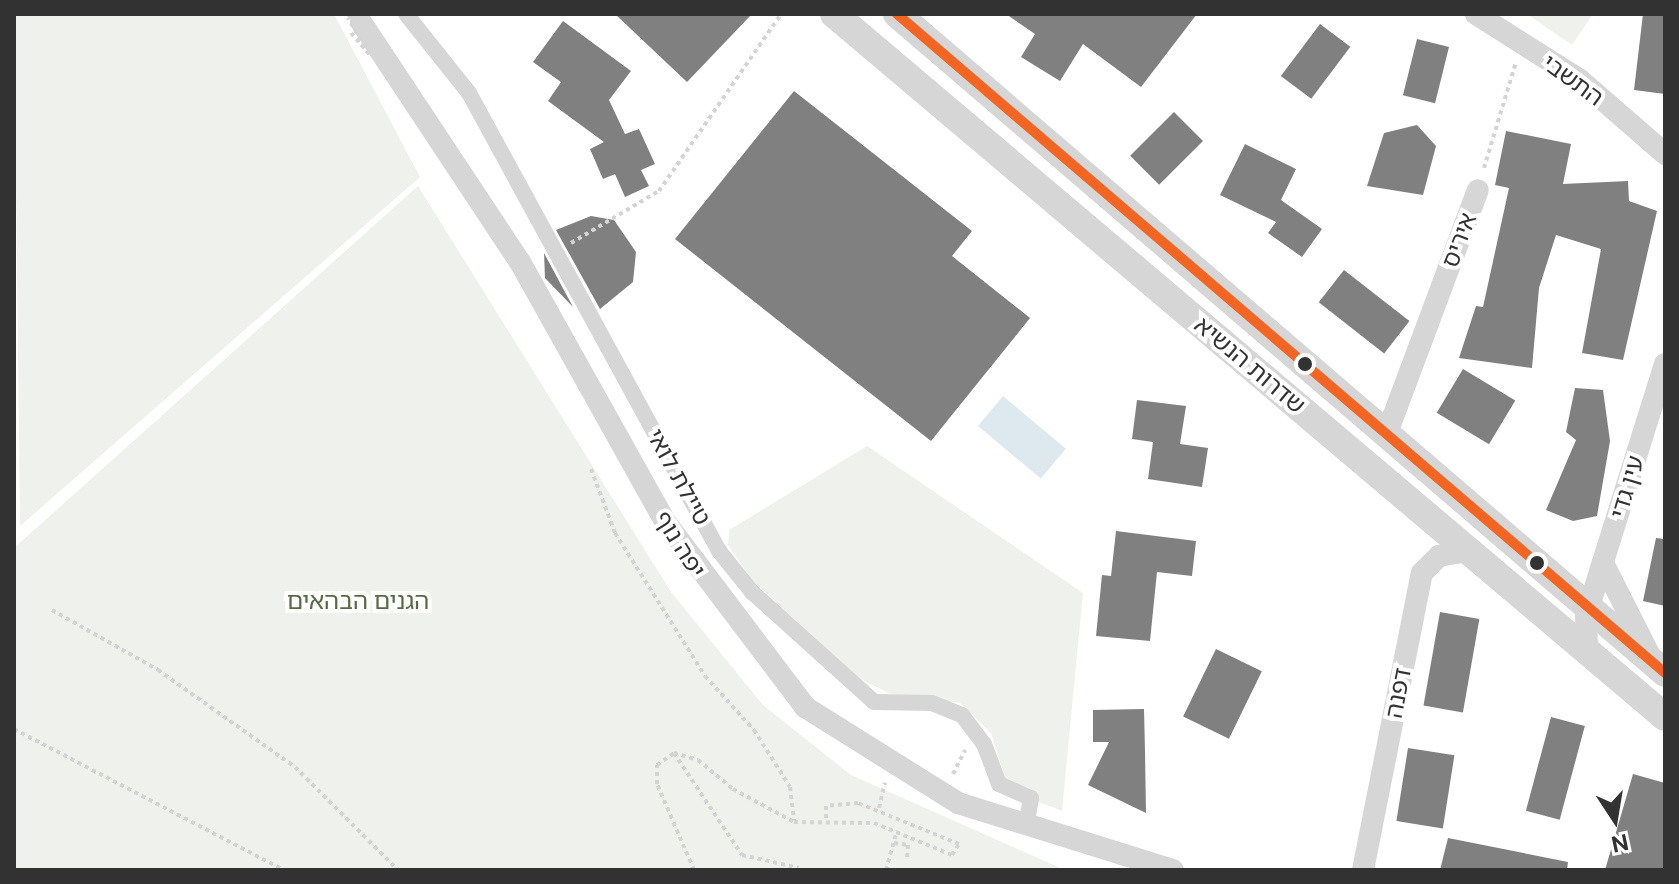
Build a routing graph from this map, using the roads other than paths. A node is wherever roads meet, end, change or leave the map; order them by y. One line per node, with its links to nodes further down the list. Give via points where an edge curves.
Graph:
1 (406, 14): 16 (street, טיילת לואי, via 469,93 719,551 752,592 874,702 932,703 962,715 984,744 999,784 1031,798)
2 (834, 14): 10 (street, שדרות הנשיא)
3 (897, 14): 9 (street, שדרות הנשיא)
4 (1476, 14): 6 (street, התשבי, via 1580,80)
5 (356, 23): 16 (street, יפה נוף, via 520,262 707,586 805,707 943,794)
6 (1665, 154)
7 (1478, 190): 9 (street, איריס)
8 (1665, 364): 11 (street, עין גדי)
9 (1387, 433): 12 (street, שדרות הנשיא)
10 (1472, 550): 13 (street, שדרות הנשיא); 18 (street, דפנה, via 1439,556 1422,573)
11 (1603, 563): 12 (street, עין גדי); 14 (street)
12 (1589, 605): 13 (street, עין גדי); 14 (street, שדרות הנשיא)
13 (1587, 645): 15 (street, שדרות הנשיא)
14 (1659, 668)
15 (1665, 717)
16 (1026, 827): 17 (street, יפה נוף)
17 (1173, 870)
18 (1363, 870)

